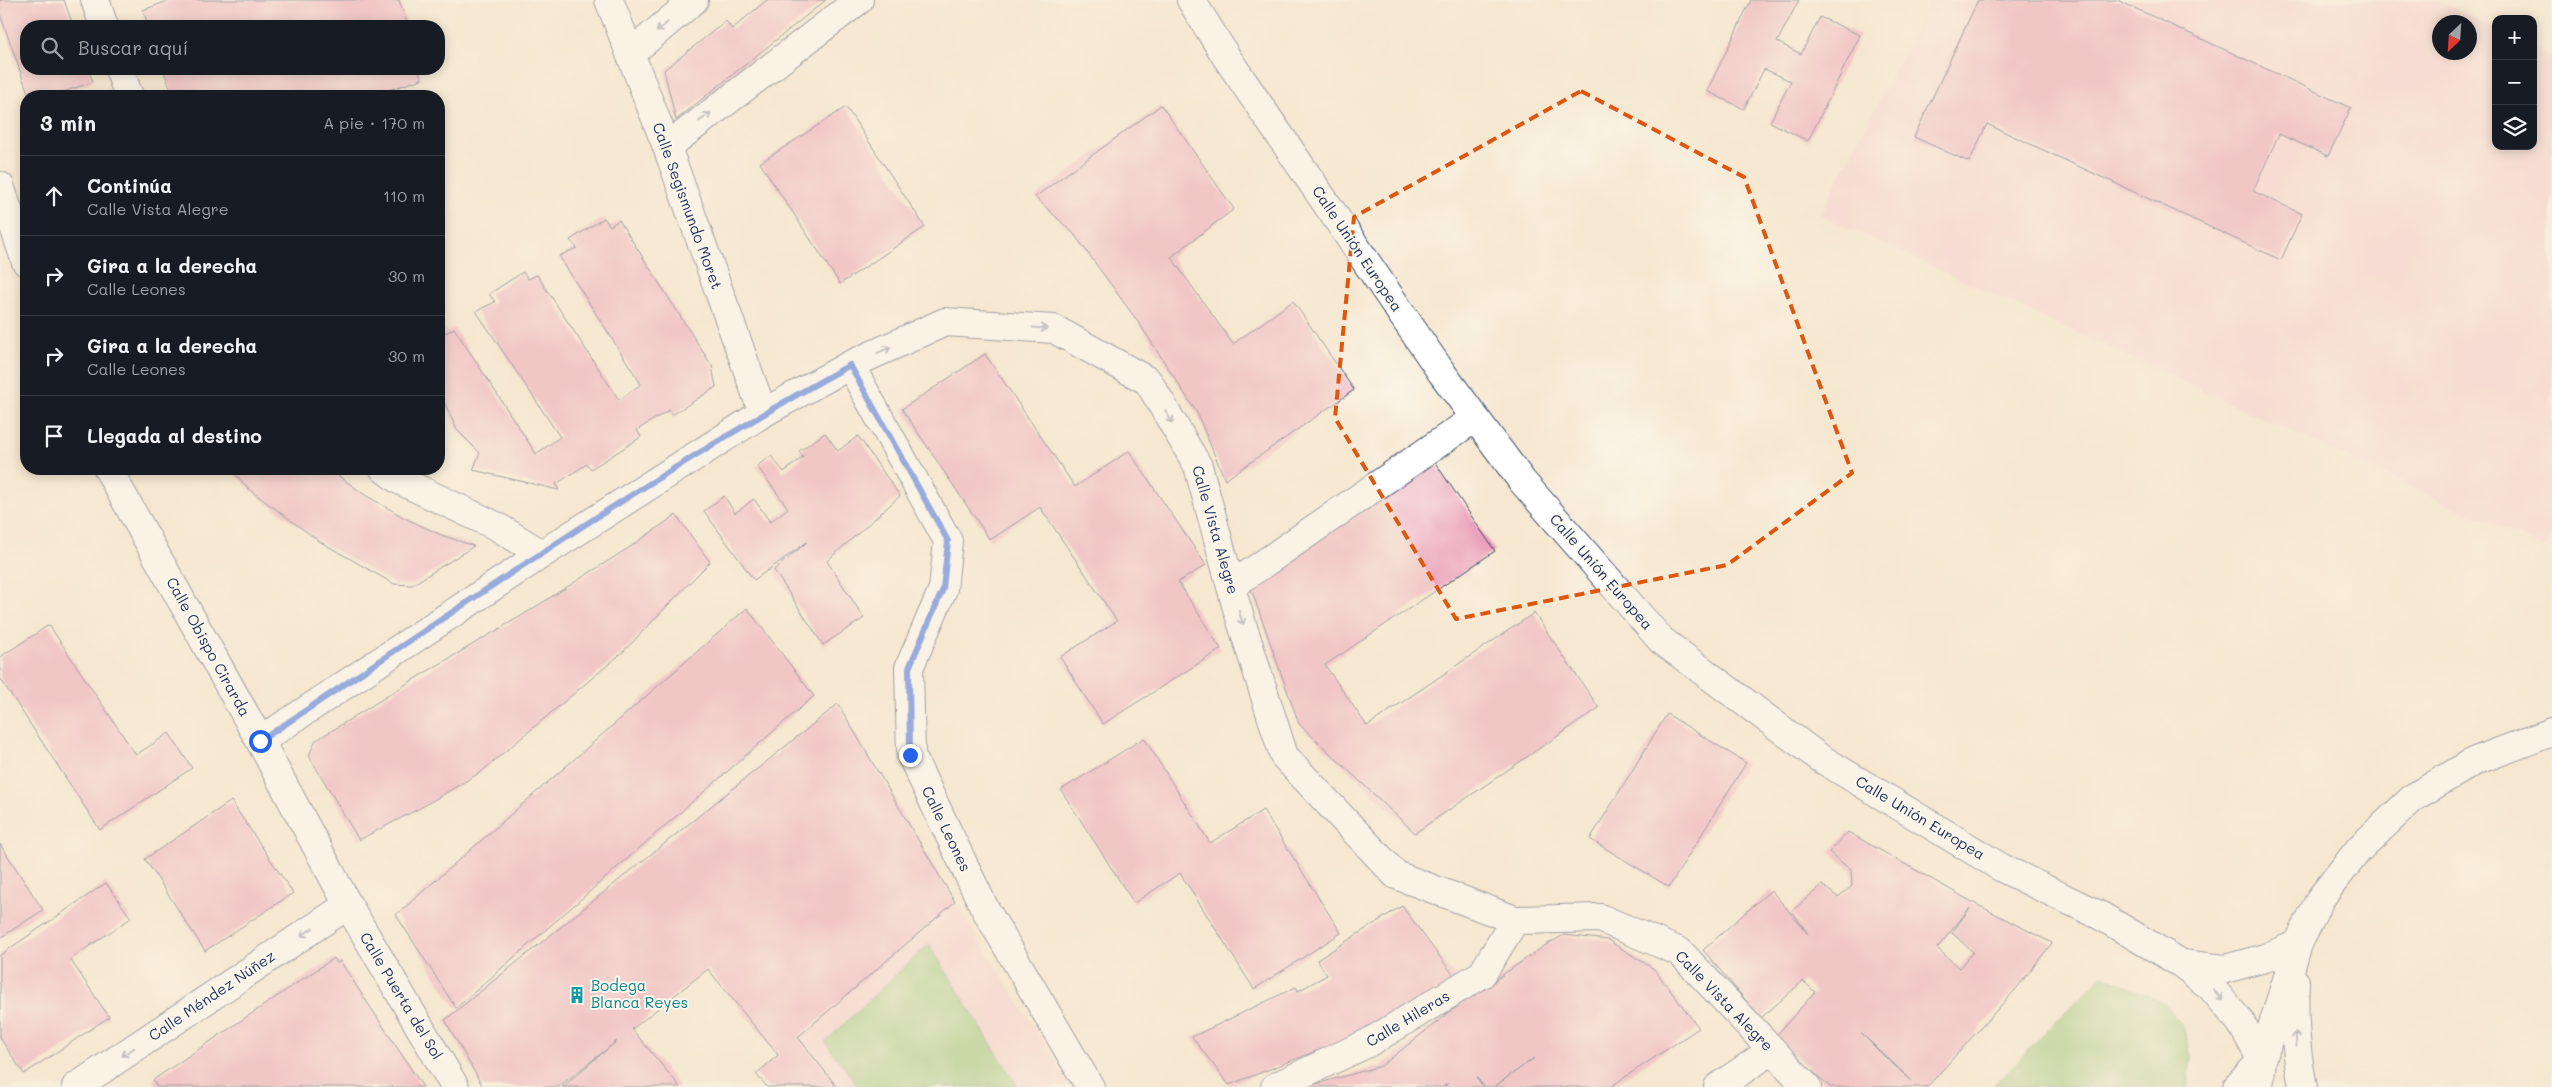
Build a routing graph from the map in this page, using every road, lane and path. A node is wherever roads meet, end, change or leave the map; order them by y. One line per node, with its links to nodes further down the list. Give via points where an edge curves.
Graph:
1 (95, 0): 6 (street)
2 (609, 0): 7 (street, Calle Segismundo Moret)
3 (694, 0): 7 (street, one-way to 7)
4 (859, 0): 10 (street, one-way to 4)
5 (1191, 0): 15 (street, Calle Unión Europea, via 1227,58)
6 (102, 20)
7 (630, 54): 10 (street, Calle Segismundo Moret)
8 (121, 75): 9 (street)
9 (127, 90)
10 (666, 147): 14 (street, Calle Segismundo Moret)
11 (0, 186): 12 (street)
12 (20, 244)
13 (850, 365): 14 (street, Calle Vista Alegre); 19 (street, Calle Vista Alegre, one-way to 19, via 945,322 1054,329 1148,382 1198,466); 30 (street, Calle Leones, via 948,541 943,589 909,668 910,755 984,908)
14 (763, 413): 18 (street, Calle Vista Alegre)
15 (1475, 418): 19 (street); 25 (street, Calle Unión Europea, via 1522,481 1661,640 1820,758 2002,868 2101,916)
16 (111, 475): 21 (street, Calle Obispo Cirarda)
17 (392, 475): 18 (street, via 496,526)
18 (542, 554): 21 (street, Calle Vista Alegre)
19 (1231, 586): 23 (street, Calle Vista Alegre, one-way to 23, via 1284,756 1396,875)
20 (2552, 732): 24 (street, via 2475,761 2414,797 2359,849 2342,870 2320,899)
21 (260, 741): 22 (street, Calle Obispo Cirarda)
22 (348, 905): 28 (street, Calle Méndez Núñez, one-way to 28); 29 (street, Calle Puerta del Sol)
23 (1515, 920): 26 (street, Calle Vista Alegre, via 1600,918 1680,952); 31 (street, Calle Hileras, via 1482,974 1370,1042)
24 (2298, 944): 25 (street, Calle Unión Europea, via 2225,970); 27 (street); 36 (street, one-way to 24, via 2294,1004)
25 (2182, 964): 27 (street, Calle Unión Europea, one-way to 27, via 2211,987 2241,1023)
26 (1772, 1050): 32 (street); 33 (street, Calle Vista Alegre)
27 (2262, 1060): 34 (street); 35 (street)
28 (76, 1087)
29 (456, 1087)
30 (1090, 1087)
31 (1274, 1087)
32 (1718, 1087)
33 (1807, 1087)
34 (2237, 1087)
35 (2259, 1087)
36 (2303, 1087)

